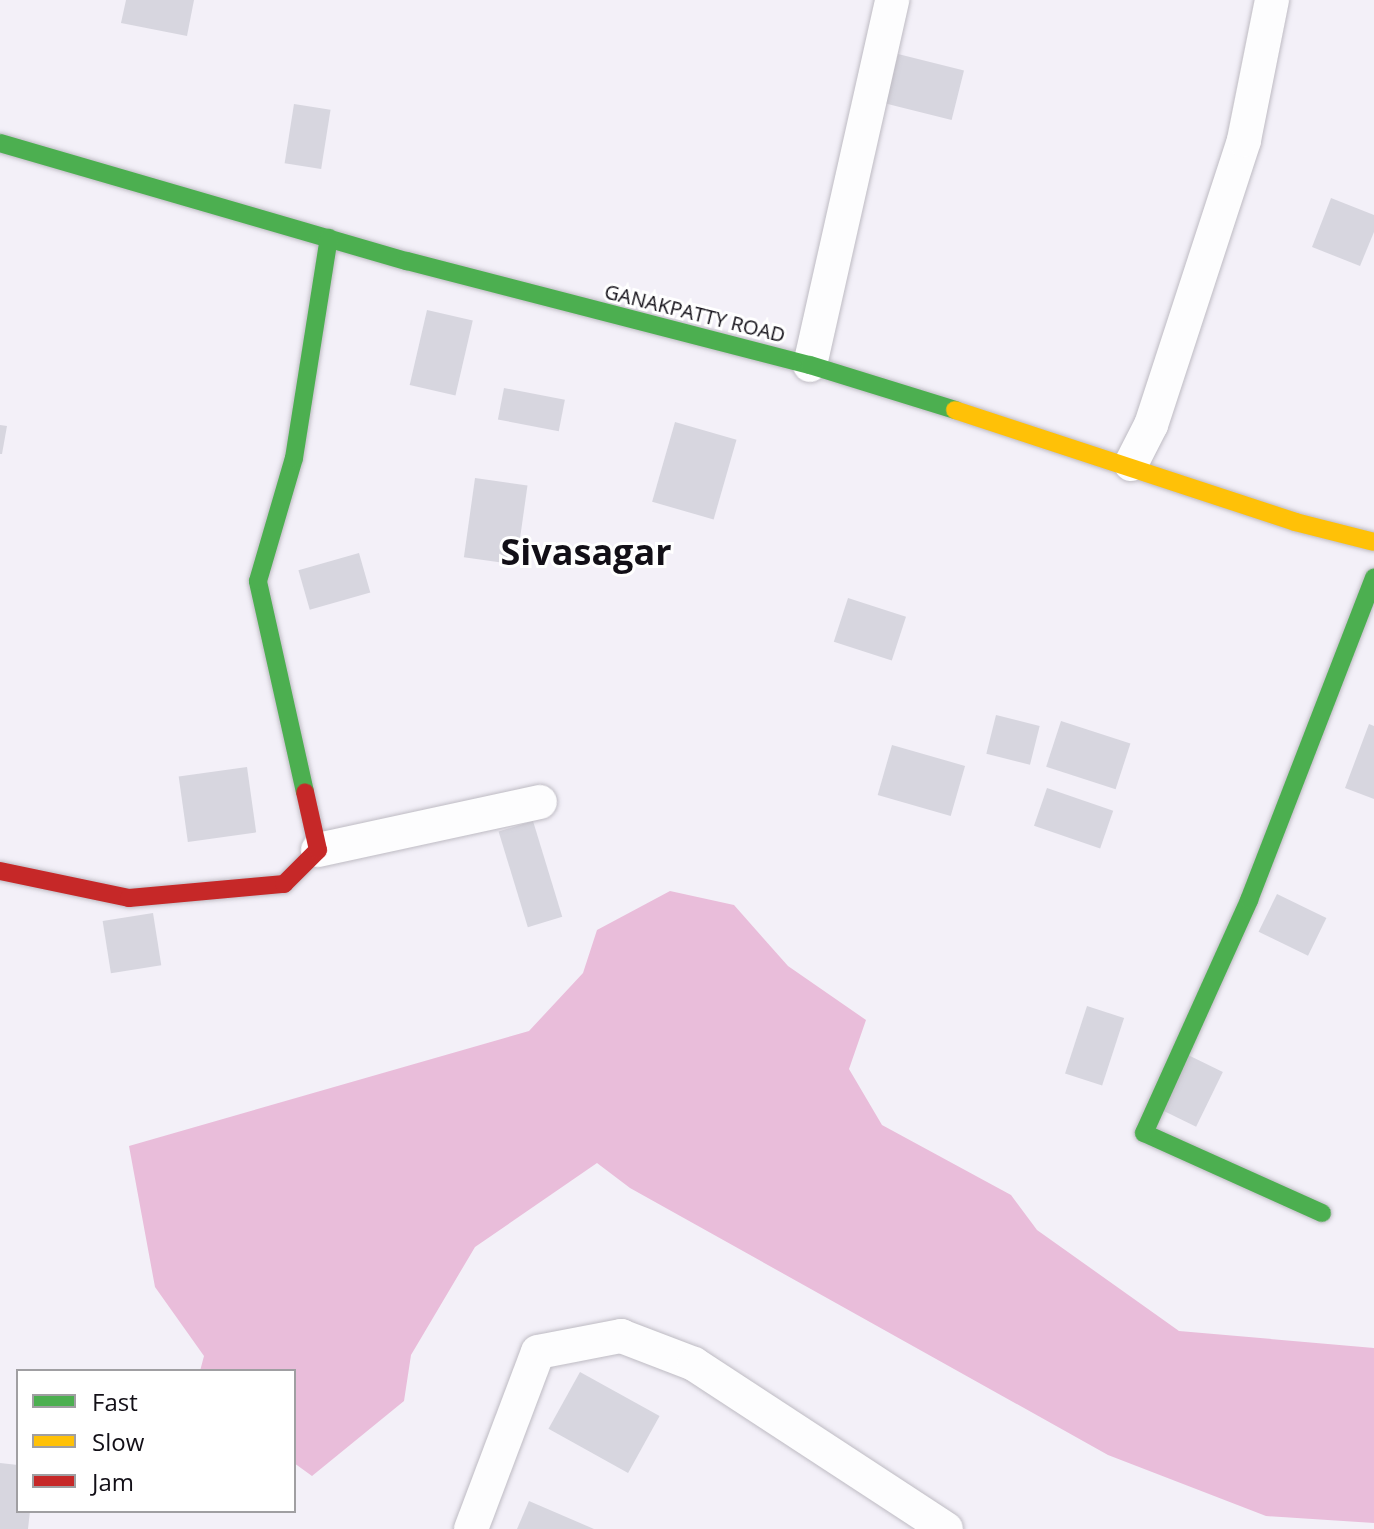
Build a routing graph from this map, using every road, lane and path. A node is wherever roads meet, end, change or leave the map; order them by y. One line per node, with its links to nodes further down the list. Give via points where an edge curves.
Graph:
1 (892, 0): 5 (street)
2 (1272, 0): 6 (street, via 1244,140 1151,425)
3 (0, 143): 4 (street, GANAKPATTY ROAD)
4 (329, 238): 5 (street, GANAKPATTY ROAD); 10 (street, via 294,458 258,581)
5 (810, 365): 6 (street, GANAKPATTY ROAD)
6 (1131, 464): 7 (street, GANAKPATTY ROAD, via 1295,522)
7 (1374, 542)
8 (1374, 577): 12 (street, via 1249,900 1144,1133)
9 (540, 802): 10 (street)
10 (318, 850): 11 (street, via 284,884 129,898)
11 (0, 871)
12 (1322, 1213)
13 (471, 1529): 14 (street, via 538,1352 621,1336 694,1364)
14 (946, 1529)

